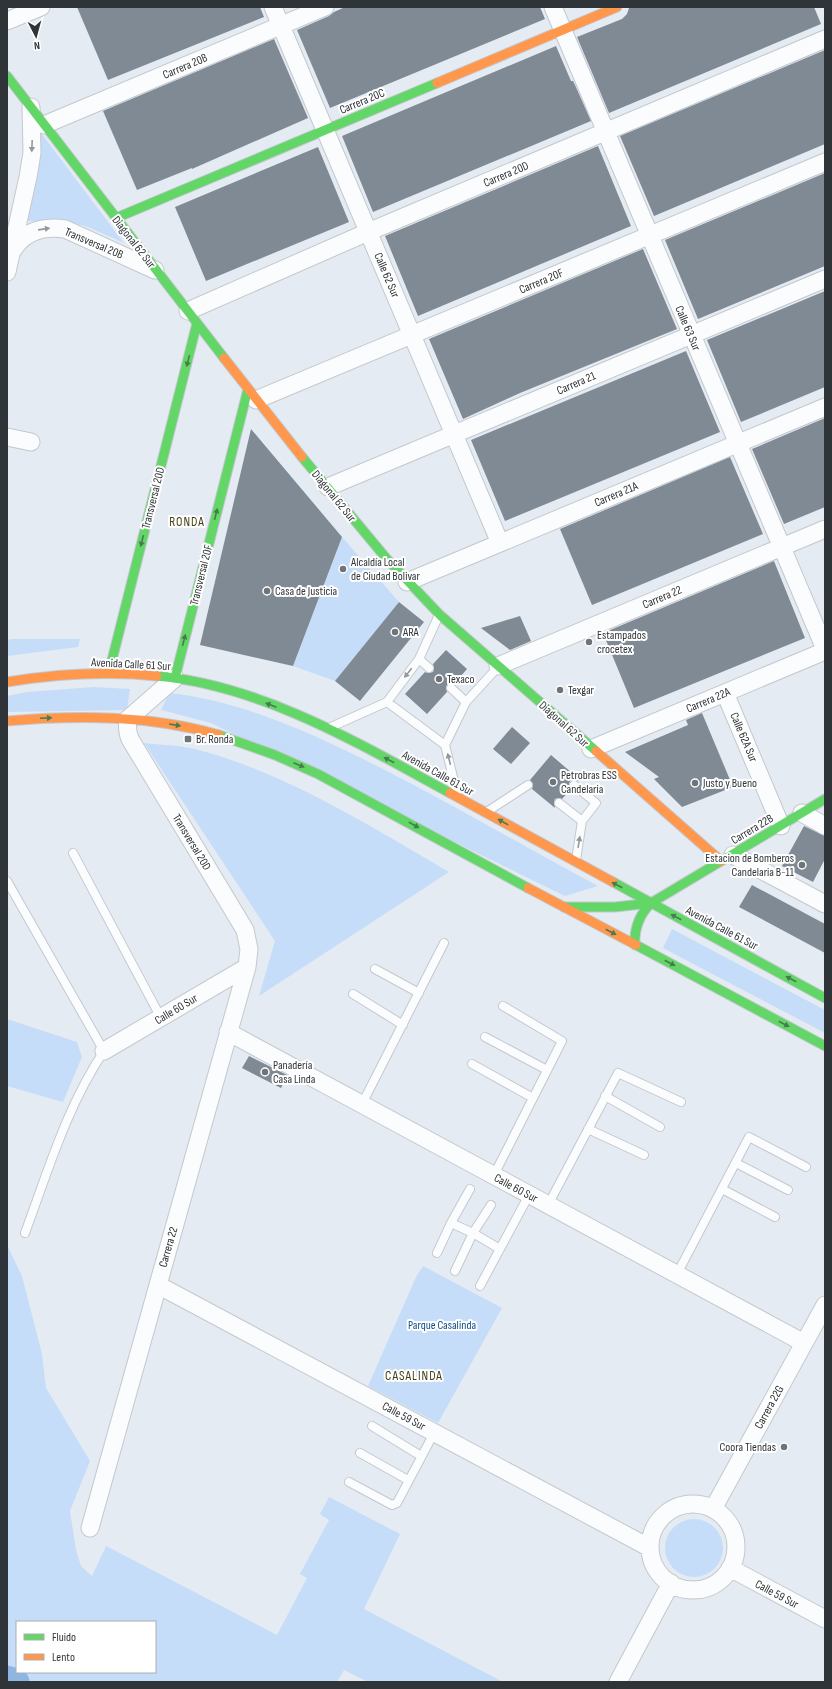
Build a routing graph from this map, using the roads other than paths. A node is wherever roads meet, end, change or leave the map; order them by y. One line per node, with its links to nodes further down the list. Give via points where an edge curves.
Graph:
1 (41, 7): 6 (street)
2 (273, 7): 7 (street, Calle 62 Sur)
3 (325, 7): 7 (street, Carrera 20B)
4 (553, 7): 8 (street, Calle 63 Sur)
5 (617, 7): 8 (street, Carrera 20C)
6 (7, 22)
7 (280, 26): 12 (street, Carrera 20B); 13 (street, Calle 62 Sur)
8 (563, 30): 13 (street, Carrera 20C); 14 (street, Calle 63 Sur)
9 (825, 39): 14 (street, Carrera 20D)
10 (7, 76): 11 (street, Diagonal 62 Sur)
11 (30, 107): 12 (street, Diagonal 62 Sur); 19 (street, Transversal 20B, one-way to 19, via 32,153)
12 (44, 125): 16 (street, Diagonal 62 Sur)
13 (324, 130): 16 (street, Carrera 20C); 17 (street, Calle 62 Sur)
14 (606, 132): 17 (street, Carrera 20D); 18 (street, Calle 63 Sur)
15 (825, 162): 18 (street, Carrera 20F)
16 (116, 218): 20 (street, Diagonal 62 Sur)
17 (368, 232): 23 (street, Carrera 20D); 24 (street, Calle 62 Sur)
18 (650, 235): 24 (street, Carrera 20F); 25 (street, Calle 63 Sur)
19 (13, 250): 20 (street, Transversal 20B, one-way to 20, via 18,242 32,232 40,229 60,229); 21 (street, Transversal 20B)
20 (157, 271): 23 (street, Diagonal 62 Sur)
21 (7, 272)
22 (825, 279): 25 (street, Carrera 21)
23 (192, 317): 26 (street, Diagonal 62 Sur); 42 (street, Transversal 20D, one-way to 42)
24 (412, 335): 26 (street, Carrera 20F); 28 (street, Calle 62 Sur)
25 (691, 335): 28 (street, Carrera 21); 31 (street, Calle 63 Sur)
26 (252, 394): 32 (street, Diagonal 62 Sur); 43 (street, Transversal 20F, one-way to 26)
27 (825, 406): 31 (street, Carrera 21A)
28 (455, 434): 32 (street, Carrera 21); 34 (street, Calle 62 Sur)
29 (7, 437): 30 (street)
30 (31, 442)
31 (738, 443): 34 (street, Carrera 21A); 35 (street, Calle 63 Sur)
32 (328, 488): 36 (street, Diagonal 62 Sur, via 367,538)
33 (825, 529): 35 (street, Carrera 22)
34 (500, 543): 36 (street, Carrera 21A)
35 (782, 547): 38 (street, Calle 63 Sur); 40 (street, Carrera 22)
36 (407, 582): 37 (street, Diagonal 62 Sur)
37 (440, 615): 39 (lane); 40 (street, Diagonal 62 Sur)
38 (825, 650): 46 (street, Carrera 22A)
39 (420, 659): 41 (lane); 47 (lane, one-way to 47)
40 (498, 666): 48 (lane); 53 (street, Diagonal 62 Sur)
41 (429, 668)
42 (110, 672): 43 (street, Avenida Calle 61 Sur); 44 (street, Avenida Calle 61 Sur, via 56,674)
43 (175, 678): 49 (street); 51 (street, Avenida Calle 61 Sur, one-way to 43, via 241,694)
44 (7, 682)
45 (451, 688): 48 (lane)
46 (725, 692): 53 (street, Carrera 22A); 62 (street, Calle 62A Sur)
47 (387, 702): 51 (lane); 52 (lane)
48 (466, 702): 52 (lane)
49 (128, 719): 50 (street, one-way to 49, via 58,717); 70 (street, one-way to 70, via 209,732 300,765); 73 (street, Transversal 20D, via 130,739 245,930 249,949)
50 (7, 721)
51 (328, 728): 56 (street, Avenida Calle 61 Sur, one-way to 51)
52 (445, 745): 56 (lane, one-way to 52)
53 (591, 749): 65 (street, Diagonal 62 Sur)
54 (528, 785): 59 (lane)
55 (574, 785): 61 (lane, via 596,804)
56 (458, 797): 59 (street, Avenida Calle 61 Sur)
57 (825, 799): 60 (street, Carrera 22B)
58 (559, 803): 61 (lane)
59 (486, 813): 66 (street, Avenida Calle 61 Sur, one-way to 59)
60 (802, 813): 62 (street, Carrera 22B); 63 (street)
61 (582, 821): 66 (lane, one-way to 61)
62 (781, 826): 65 (street, Carrera 22B)
63 (825, 826)
64 (73, 853): 79 (lane)
65 (727, 858): 68 (street, Carrera 22B); 69 (street, Diagonal 62 Sur)
66 (575, 862): 68 (street, Avenida Calle 61 Sur, one-way to 66)
67 (7, 881): 84 (lane)
68 (651, 903): 70 (street, Carrera 22B, via 615,907); 72 (street, Carrera 22B, via 644,909 635,927); 77 (street, Avenida Calle 61 Sur, one-way to 68)
69 (825, 904)
70 (564, 907): 72 (street, one-way to 72)
71 (444, 943): 75 (lane)
72 (635, 945): 83 (street, one-way to 83)
73 (247, 967): 79 (street, Calle 60 Sur); 81 (street, Carrera 22)
74 (375, 969): 75 (lane)
75 (419, 993): 80 (lane)
76 (353, 994): 80 (lane)
77 (825, 998)
78 (503, 1006): 86 (lane, via 562,1041)
79 (161, 1018): 84 (street, Calle 60 Sur)
80 (403, 1025): 90 (lane)
81 (228, 1032): 90 (street, Calle 60 Sur); 111 (street, Carrera 22)
82 (485, 1037): 86 (lane)
83 (825, 1046)
84 (104, 1051): 105 (lane, via 73,1104)
85 (472, 1064): 88 (lane)
86 (547, 1070): 88 (lane)
87 (605, 1096): 89 (lane, via 618,1073); 91 (lane); 92 (lane)
88 (533, 1098): 96 (lane)
89 (681, 1102)
90 (362, 1104): 96 (street, Calle 60 Sur)
91 (660, 1127)
92 (588, 1129): 93 (lane); 102 (lane)
93 (644, 1155)
94 (736, 1163): 95 (lane, via 749,1137); 98 (lane); 99 (lane)
95 (806, 1167)
96 (494, 1176): 100 (street, Calle 60 Sur)
97 (470, 1189): 104 (lane)
98 (722, 1189): 103 (lane); 110 (lane)
99 (788, 1190)
100 (529, 1195): 102 (street, Calle 60 Sur); 107 (lane)
101 (491, 1205): 106 (lane)
102 (548, 1205): 110 (street, Calle 60 Sur)
103 (775, 1217)
104 (451, 1223): 106 (lane); 108 (lane)
105 (25, 1233)
106 (473, 1233): 107 (lane); 109 (lane)
107 (500, 1249): 112 (lane)
108 (437, 1253)
109 (455, 1271)
110 (677, 1274): 114 (street, Calle 60 Sur)
111 (158, 1285): 116 (street, Calle 59 Sur); 122 (street, Carrera 22)
112 (480, 1286)
113 (824, 1308): 114 (street, Carrera 22G)
114 (804, 1343): 121 (street, Carrera 22G)
115 (372, 1426): 118 (lane)
116 (434, 1433): 118 (lane); 123 (street, Calle 59 Sur)
117 (360, 1453): 119 (lane)
118 (421, 1456): 119 (lane)
119 (408, 1480): 120 (lane, via 397,1503 392,1504)
120 (349, 1482)
121 (713, 1509): 123 (street, via 701,1505 676,1508 657,1524); 124 (street, via 724,1517 735,1539 736,1552)
122 (90, 1528)
123 (650, 1548): 125 (street, via 652,1561)
124 (730, 1568): 125 (street, via 716,1583 704,1588 692,1590); 126 (street, Calle 59 Sur)
125 (671, 1583): 127 (street)
126 (825, 1619)
127 (618, 1682)

